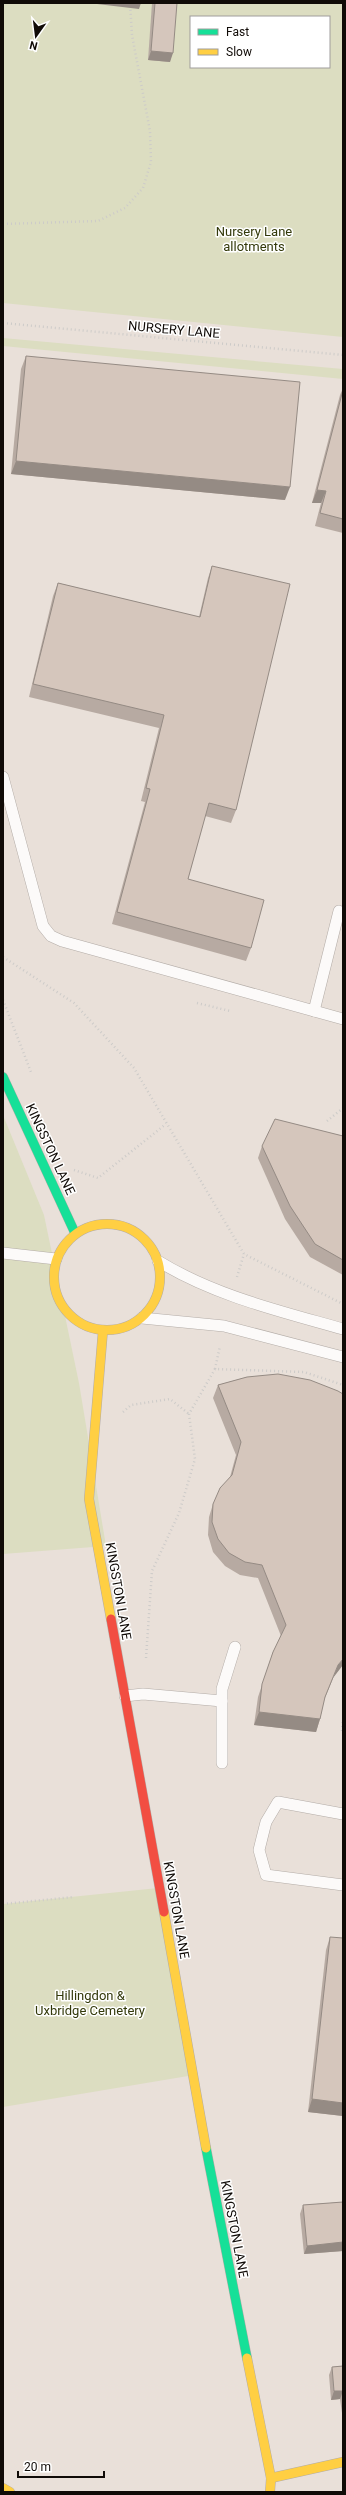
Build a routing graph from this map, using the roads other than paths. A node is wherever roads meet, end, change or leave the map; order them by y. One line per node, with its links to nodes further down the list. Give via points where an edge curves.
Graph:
1 (3, 778): 3 (lane, via 43,926 51,936)
2 (339, 911): 3 (lane)
3 (314, 1011): 4 (lane)
4 (343, 1019)
5 (3, 1077): 6 (street, KINGSTON LANE)
6 (75, 1233): 8 (street, via 63,1245); 9 (street, via 90,1226 107,1223 124,1226 139,1233 151,1246)
7 (3, 1253): 8 (lane)
8 (56, 1259): 12 (street, via 53,1275 55,1291 62,1306 73,1318 87,1326)
9 (158, 1261): 10 (street, via 161,1276 159,1292); 11 (lane, via 184,1277 224,1293)
10 (142, 1318): 12 (street, via 124,1328); 13 (lane, via 224,1326)
11 (343, 1329)
12 (104, 1330): 15 (street, KINGSTON LANE, via 89,1499)
13 (343, 1357)
14 (235, 1647): 16 (lane, via 222,1689)
15 (125, 1696): 16 (lane, via 143,1694); 21 (street, KINGSTON LANE, via 208,2158)
16 (222, 1701): 17 (lane)
17 (222, 1763)
18 (343, 1814): 19 (lane, via 278,1802 266,1822 259,1850 266,1875)
19 (343, 1884)
20 (343, 2462): 21 (street)
21 (271, 2478): 24 (street, KINGSTON LANE)
22 (3, 2488): 23 (street)
23 (10, 2492)
24 (270, 2492)

